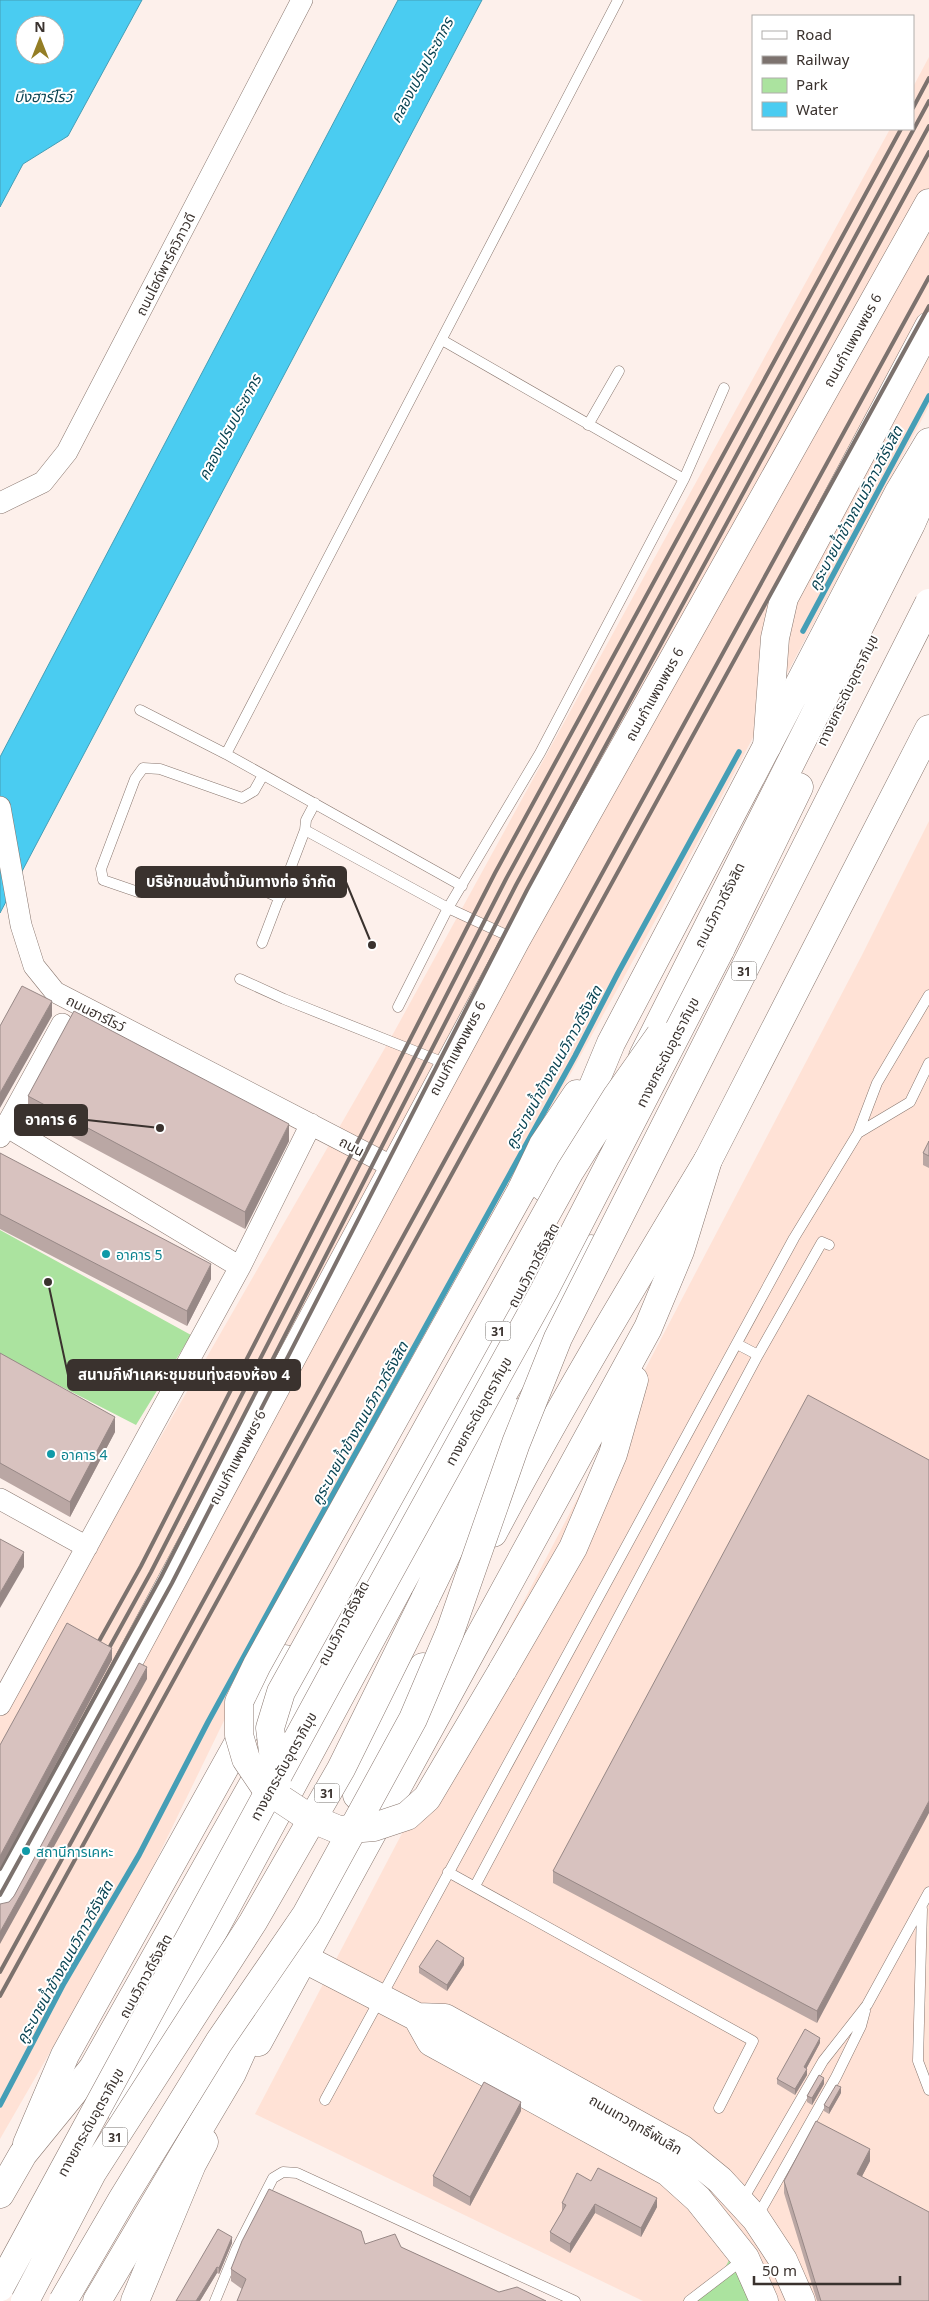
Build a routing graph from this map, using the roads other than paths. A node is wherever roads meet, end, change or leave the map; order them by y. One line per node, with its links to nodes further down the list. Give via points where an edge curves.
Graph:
1 (302, 0): 12 (street, ถนนไฮด์พาร์ควิภาวดี, via 67,452 43,482)
2 (618, 0): 5 (lane)
3 (929, 202): 29 (main road, ถนนกำแพงเพชร 6)
4 (929, 326): 18 (main road, via 784,598 775,638)
5 (442, 340): 8 (lane); 19 (lane)
6 (619, 371): 8 (lane)
7 (724, 388): 10 (lane)
8 (588, 425): 10 (lane)
9 (929, 442): 18 (main road, 31, via 899,492)
10 (684, 479): 25 (lane, via 540,753)
11 (929, 483): 66 (main road, ถนนวิภาวดีรังสิต / 31, via 611,1120 317,1671 93,2068)
12 (0, 503)
13 (929, 520): 31 (main road, ทางยกระดับอุตราภิมุข / 31)
14 (929, 603): 47 (main road, ทางยกระดับอุตราภิมุข / 31, bridge)
15 (929, 627): 74 (main road, 31, via 749,990 505,1390 159,2032)
16 (140, 710): 19 (lane)
17 (929, 729): 42 (main road)
18 (767, 746): 36 (main road, ถนนวิภาวดีรังสิต / 31)
19 (226, 754): 20 (lane)
20 (262, 775): 21 (lane); 26 (lane, via 254,791 242,798 160,769 143,768 135,779 101,869 103,880)
21 (315, 803): 23 (lane, via 306,820); 25 (lane)
22 (0, 807): 39 (street, ถนนฮาร์โรว์, via 20,925 34,966 47,984 55,992)
23 (306, 830): 27 (lane); 28 (lane)
24 (234, 877): 27 (lane)
25 (462, 886): 28 (lane)
26 (138, 892)
27 (280, 898): 30 (lane)
28 (448, 908): 29 (lane); 34 (lane)
29 (516, 940): 38 (main road, ถนนกำแพงเพชร 6)
30 (262, 943)
31 (720, 950): 53 (main road, bridge, via 617,1096 570,1171 282,1692 270,1728 274,1776); 72 (main road, ทางยกระดับอุตราภิมุข / 31, bridge, via 544,1291)
32 (240, 979): 38 (lane)
33 (929, 995): 41 (lane, via 878,1083)
34 (398, 1007)
35 (62, 1024): 40 (street)
36 (611, 1043): 53 (main road, bridge, via 543,1145 521,1191 239,1702 240,1735 246,1758 267,1790); 66 (main road, ถนนวิภาวดีรังสิต / 31, via 566,1151 65,2055)
37 (929, 1063): 41 (lane, via 910,1102)
38 (448, 1064): 43 (main road, ถนนกำแพงเพชร 6)
39 (311, 1124): 43 (street, ถนน); 45 (street)
40 (3, 1132): 45 (street)
41 (858, 1133): 48 (lane, via 794,1238)
42 (708, 1160): 46 (main road, via 680,1251); 76 (main road, via 519,1484 357,1794 232,2073)
43 (393, 1167): 57 (main road, ถนนกำแพงเพชร 6)
44 (830, 1245): 49 (lane, via 822,1242)
45 (240, 1267): 51 (street)
46 (648, 1328): 53 (main road, bridge, via 613,1454 573,1548 427,1798 406,1816 374,1827 339,1830 308,1817); 59 (main road)
47 (558, 1338): 73 (main road, ทางยกระดับอุตราภิมุข / 31, bridge, via 340,1769 253,1922 92,2173); 75 (main road, ทางยกระดับอุตราภิมุข, bridge, via 516,1443 450,1632 414,1719 306,1915 219,2042)
48 (737, 1344): 49 (lane); 54 (lane)
49 (758, 1355): 55 (lane)
50 (0, 1499): 51 (street)
51 (87, 1547): 52 (street)
52 (0, 1705)
53 (283, 1801)
54 (448, 1872): 55 (lane); 60 (lane)
55 (475, 1886): 65 (lane, via 753,2041)
56 (929, 1892): 58 (lane)
57 (0, 1901)
58 (922, 1905): 61 (lane); 63 (lane, via 918,2060)
59 (303, 1958): 60 (main road, ถนนเทวฤทธิ์พันลึก); 67 (main road)
60 (380, 1998): 62 (main road, ถนนเทวฤทธิ์พันลึก); 64 (lane)
61 (867, 2005): 69 (lane, via 824,2060); 69 (lane, via 861,2026 836,2077)
62 (417, 2017): 69 (main road, ถนนเทวฤทธิ์พันลึก, via 445,2018 682,2149 720,2180); 71 (main road, ถนนเทวฤทธิ์พันลึก, via 431,2042 668,2172 698,2199)
63 (929, 2090)
64 (325, 2100)
65 (719, 2108)
66 (23, 2154): 68 (main road, ถนนวิภาวดีรังสิต / 31)
67 (192, 2164): 77 (lane); 78 (main road)
68 (0, 2194)
69 (748, 2211): 70 (main road, ถนนเทวฤทธิ์พันลึก)
70 (773, 2242): 71 (main road); 83 (main road, ถนนเทวฤทธิ์พันลึก)
71 (745, 2258): 81 (lane); 82 (main road, ถนนเทวฤทธิ์พันลึก)
72 (0, 2287)
73 (25, 2301)
74 (29, 2301)
75 (62, 2301)
76 (97, 2301)
77 (108, 2301)
78 (135, 2301)
79 (215, 2301): 80 (lane, via 236,2250 273,2178 283,2172 297,2173)
80 (575, 2301)
81 (689, 2301)
82 (764, 2301)
83 (800, 2301)

